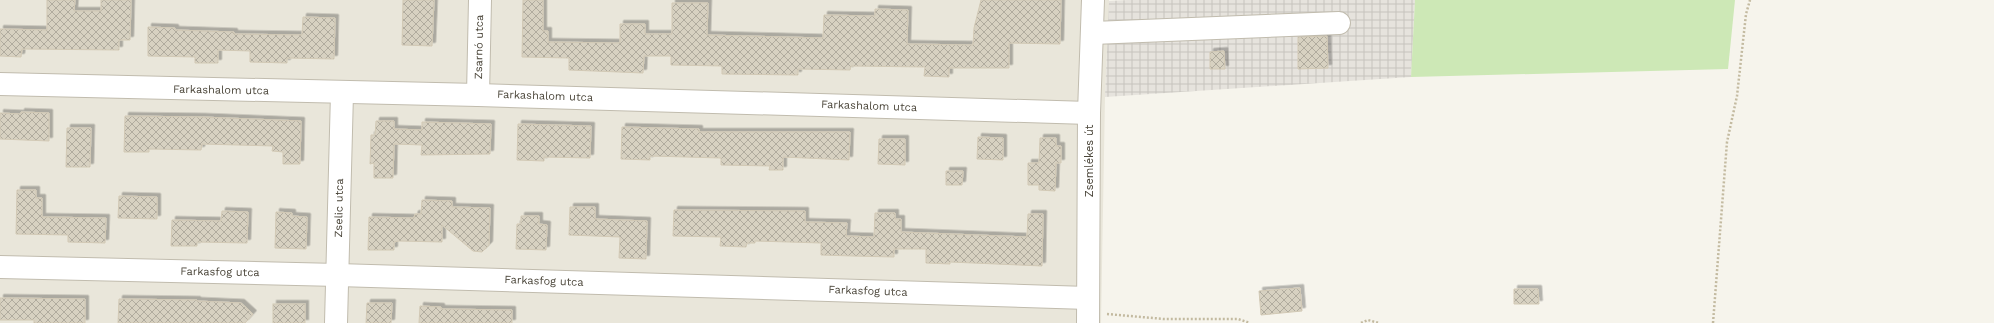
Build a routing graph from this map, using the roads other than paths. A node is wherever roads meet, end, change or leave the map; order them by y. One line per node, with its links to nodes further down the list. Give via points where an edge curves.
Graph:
1 (480, 0): 7 (street, Zsarnó utca)
2 (1093, 0): 4 (street, Zsemlékes út)
3 (1339, 23): 4 (street)
4 (1093, 33): 8 (street, Zsemlékes út)
5 (0, 84): 6 (street, Farkashalom utca)
6 (342, 93): 7 (street, Farkashalom utca); 10 (street, Zselic utca)
7 (478, 94): 8 (street, Farkashalom utca)
8 (1089, 113): 11 (street, Zsemlékes út)
9 (0, 267): 10 (street, Farkasfog utca)
10 (338, 275): 11 (street, Farkasfog utca); 13 (street, Zselic utca)
11 (1088, 298): 12 (street, Zsemlékes út)
12 (1096, 318)
13 (336, 323)

